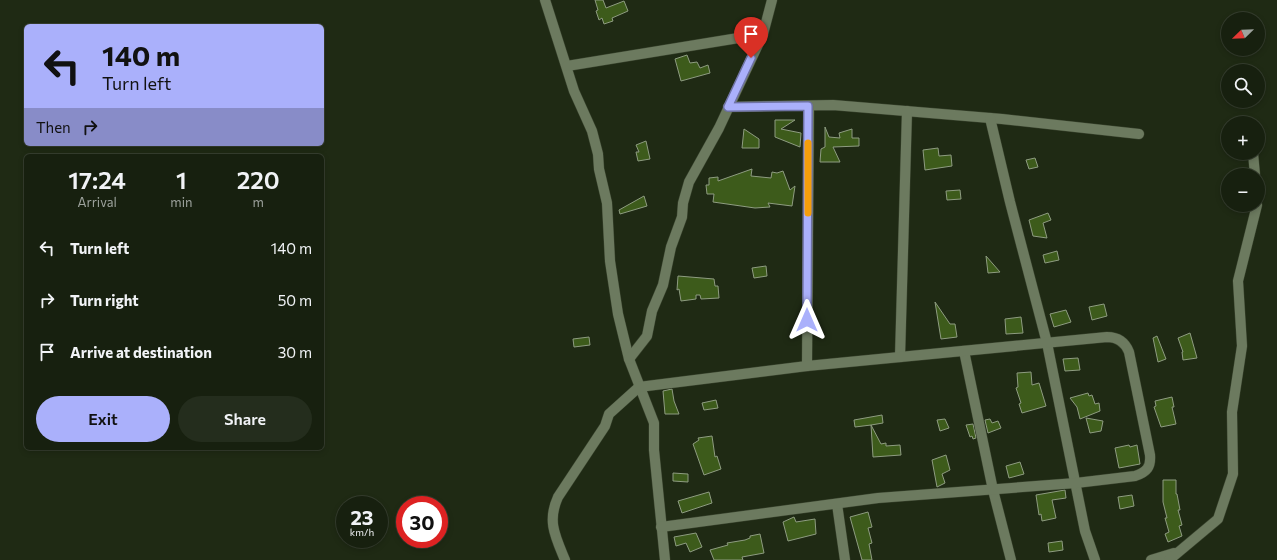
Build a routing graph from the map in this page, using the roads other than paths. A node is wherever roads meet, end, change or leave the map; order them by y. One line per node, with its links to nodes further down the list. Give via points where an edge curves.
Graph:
1 (546, 0): 4 (street)
2 (772, 0): 3 (street)
3 (763, 34): 4 (street); 6 (street)
4 (567, 66): 14 (street, via 598,154 606,203 613,284)
5 (808, 106): 6 (street); 7 (street, via 833,105); 15 (street)
6 (728, 107): 14 (street, via 689,182 682,217 671,247 663,285 652,311 647,336)
7 (907, 111): 8 (street); 13 (street)
8 (990, 118): 9 (street); 11 (street)
9 (1139, 134)
10 (1255, 212): 21 (street, via 1238,281 1242,346 1232,412 1233,474 1218,519)
11 (1047, 343): 12 (street); 17 (street); 17 (street, via 1114,338 1126,346 1132,367 1151,463 1148,469 1135,476)
12 (964, 351): 13 (street); 18 (street)
13 (900, 358): 15 (street)
14 (629, 359): 16 (street)
15 (807, 366): 16 (street)
16 (639, 387): 20 (street, via 654,423); 22 (street, via 609,414 605,426 552,509 552,524)
17 (1076, 483): 18 (street); 26 (street, via 1085,531)
18 (994, 490): 19 (street, via 878,498); 25 (street)
19 (837, 504): 20 (street); 24 (street)
20 (661, 527): 23 (street)
21 (1178, 552): 27 (street); 28 (street)
22 (565, 560)
23 (665, 560)
24 (846, 560)
25 (1011, 560)
26 (1094, 560)
27 (1151, 560)
28 (1169, 560)

